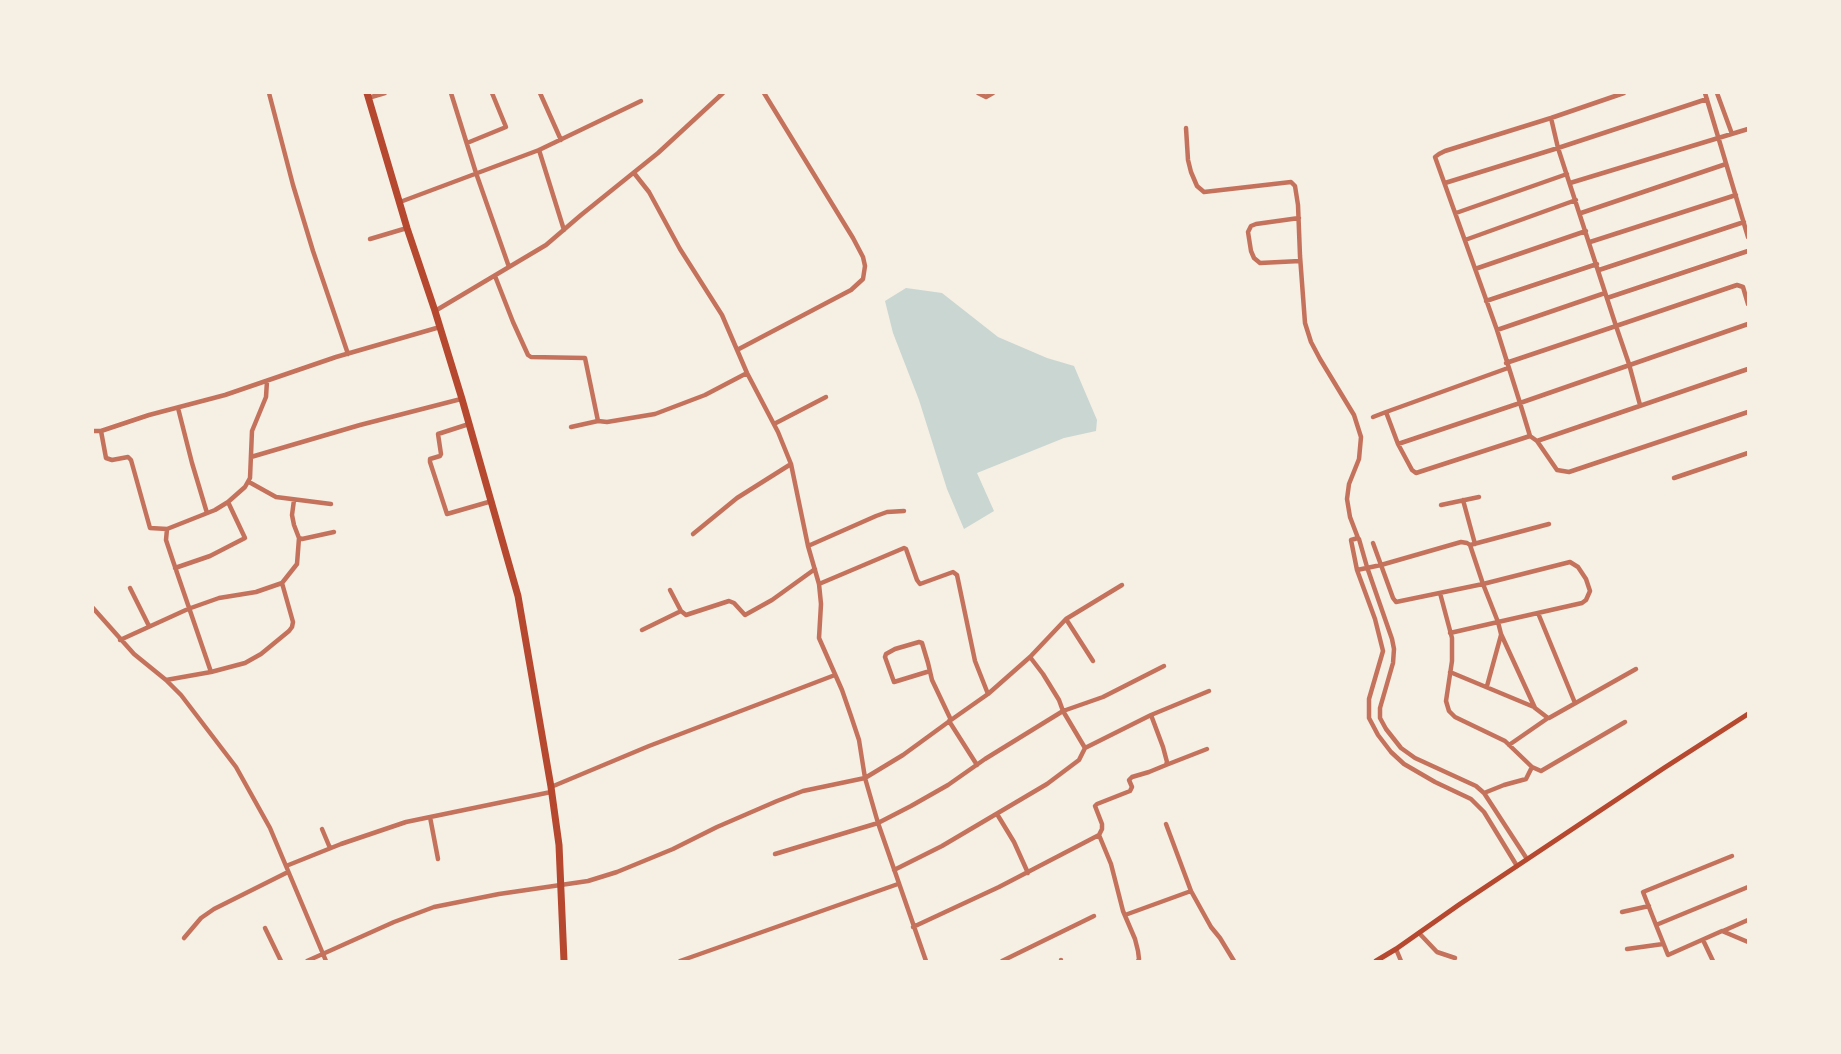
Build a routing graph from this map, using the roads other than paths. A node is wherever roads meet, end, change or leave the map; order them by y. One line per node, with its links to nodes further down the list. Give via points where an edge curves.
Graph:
1 (269, 93): 60 (street, via 309,238)
2 (386, 93): 13 (street)
3 (451, 93): 22 (street)
4 (492, 93): 22 (street, via 506,127)
5 (540, 93): 21 (street)
6 (723, 93): 27 (street)
7 (764, 93): 59 (street, via 853,238 865,266 863,279 851,290)
8 (978, 93): 9 (street, via 986,97)
9 (993, 93)
10 (1624, 93): 16 (street)
11 (1705, 93): 14 (street)
12 (1718, 93): 19 (street)
13 (368, 96): 33 (highway)
14 (1707, 99): 20 (street); 23 (street)
15 (641, 101): 21 (street)
16 (1551, 118): 23 (street); 29 (street, via 1436,155)
17 (1186, 128): 36 (street, via 1188,160 1200,190 1291,182)
18 (1748, 129): 19 (street)
19 (1732, 134): 20 (street)
20 (1719, 137): 25 (street); 30 (street)
21 (562, 140): 24 (street)
22 (467, 144): 26 (street)
23 (1559, 148): 28 (street); 29 (street)
24 (539, 150): 26 (street); 39 (street)
25 (1726, 164): 31 (street); 34 (street)
26 (476, 173): 33 (street); 47 (street)
27 (634, 173): 39 (street); 59 (street, via 722,315)
28 (1567, 174): 30 (street); 35 (street)
29 (1445, 183): 35 (street)
30 (1570, 183): 32 (street)
31 (1736, 195): 37 (street); 44 (street)
32 (1576, 200): 34 (street); 43 (street)
33 (399, 203): 38 (highway)
34 (1581, 213): 40 (street)
35 (1456, 214): 43 (street)
36 (1299, 218): 46 (street); 46 (street, via 1255,224 1248,232 1251,251 1260,263)
37 (1744, 222): 41 (street); 48 (street)
38 (407, 228): 42 (street); 54 (highway)
39 (564, 230): 47 (street)
40 (1586, 231): 44 (street); 49 (street)
41 (1748, 237)
42 (370, 239)
43 (1465, 240): 49 (street)
44 (1590, 242): 48 (street)
45 (1748, 251): 51 (street)
46 (1300, 261): 102 (street, via 1311,342 1351,410 1361,437 1347,499)
47 (509, 267): 50 (street)
48 (1598, 267): 51 (street); 52 (street)
49 (1475, 269): 52 (street)
50 (495, 276): 54 (street); 74 (street, via 528,355 585,358)
51 (1606, 295): 56 (street); 58 (street)
52 (1486, 302): 58 (street)
53 (1748, 304): 56 (street, via 1737,285)
54 (435, 311): 57 (highway)
55 (1748, 324): 61 (street)
56 (1616, 326): 61 (street); 62 (street)
57 (440, 327): 60 (street); 67 (highway)
58 (1497, 330): 62 (street)
59 (737, 350): 64 (street)
60 (348, 354): 65 (street)
61 (1629, 364): 68 (street); 69 (street)
62 (1507, 366): 68 (street); 71 (street)
63 (1748, 369): 69 (street)
64 (747, 373): 74 (street, via 654,414); 76 (street)
65 (267, 382): 70 (street); 84 (street, via 252,431)
66 (826, 397): 76 (street)
67 (462, 399): 75 (highway); 84 (street)
68 (1520, 402): 80 (street); 82 (street)
69 (1640, 405): 81 (street)
70 (178, 408): 79 (street); 96 (street)
71 (1386, 412): 73 (street); 82 (street)
72 (1748, 412): 81 (street, via 1569,472 1557,470)
73 (1373, 417)
74 (598, 421): 77 (street)
75 (470, 424): 91 (highway); 91 (street, via 438,434 441,453 430,462 447,514)
76 (774, 424): 85 (street)
77 (571, 427)
78 (93, 431): 79 (street)
79 (101, 431): 98 (street, via 106,458 131,460 150,528)
80 (1530, 436): 81 (street); 82 (street, via 1416,472)
81 (1536, 440)
82 (1398, 444)
83 (1748, 453): 86 (street)
84 (250, 457): 87 (street)
85 (791, 464): 100 (street); 105 (street)
86 (1674, 478)
87 (248, 482): 89 (street, via 276,497); 92 (street)
88 (1479, 497): 90 (street)
89 (294, 500): 93 (street); 101 (street, via 292,515)
90 (1463, 500): 94 (street); 104 (street)
91 (492, 501): 162 (highway, via 518,596)
92 (228, 502): 96 (street); 107 (street, via 245,538)
93 (331, 504)
94 (1441, 505)
95 (904, 511): 105 (street, via 876,516)
96 (207, 513): 98 (street)
97 (1549, 524): 104 (street)
98 (167, 529): 107 (street)
99 (334, 531): 101 (street)
100 (693, 534)
101 (299, 538): 111 (street, via 297,564)
102 (1358, 538): 108 (street); 110 (street, via 1350,542)
103 (1373, 543): 106 (street)
104 (1472, 545): 106 (street, via 1461,542); 113 (street)
105 (808, 546): 109 (street)
106 (1381, 565): 108 (street); 117 (street, via 1396,601)
107 (175, 568): 119 (street)
108 (1367, 568): 110 (street); 147 (street, via 1394,649)
109 (815, 569): 112 (street); 120 (street, via 747,614 729,601 686,615)
110 (1357, 570): 146 (street, via 1383,651 1368,699)
111 (282, 583): 119 (street); 134 (street, via 293,622 289,631 245,663)
112 (819, 584): 136 (street, via 819,638); 140 (street, via 904,548 920,584 953,572)
113 (1483, 584): 117 (street); 121 (street, via 1574,563 1590,587 1586,600); 123 (street)
114 (1122, 585): 122 (street)
115 (130, 588): 124 (street)
116 (670, 590): 120 (street)
117 (1440, 593): 126 (street)
118 (93, 608): 128 (street)
119 (188, 609): 124 (street); 134 (street)
120 (681, 611): 125 (street)
121 (1538, 613): 123 (street); 141 (street)
122 (1066, 619): 129 (street); 130 (street)
123 (1498, 622): 126 (street); 127 (street)
124 (149, 626): 128 (street)
125 (642, 630)
126 (1450, 633): 135 (street)
127 (1501, 634): 138 (street); 142 (street)
128 (120, 640): 137 (street)
129 (1030, 657): 140 (street); 143 (street)
130 (1093, 661)
131 (1164, 666): 143 (street)
132 (1636, 668): 141 (street)
133 (930, 671): 133 (street, via 919,642 886,654 894,682); 149 (street)
134 (211, 672): 137 (street)
135 (1450, 672): 138 (street); 151 (street, via 1448,711)
136 (835, 675): 160 (street, via 859,740); 162 (street, via 649,746)
137 (166, 680): 176 (street, via 236,767)
138 (1487, 686): 142 (street)
139 (1209, 691): 145 (street)
140 (988, 694): 149 (street)
141 (1575, 703): 148 (street)
142 (1535, 708): 148 (street)
143 (1063, 711): 152 (street); 154 (street)
144 (1748, 714): 174 (main road)
145 (1151, 715): 152 (street); 155 (street)
146 (1369, 718): 147 (street); 159 (street, via 1391,752)
147 (1380, 718): 156 (street, via 1401,748)
148 (1548, 718): 151 (street)
149 (950, 720): 154 (street); 160 (street)
150 (1625, 722): 157 (street, via 1541,771)
151 (1509, 745): 157 (street)
152 (1085, 748): 164 (street, via 1071,767)
153 (1207, 749): 155 (street)
154 (977, 765): 166 (street)
155 (1166, 765): 169 (street, via 1132,777 1130,791 1095,806 1102,824)
156 (1428, 765): 158 (street); 159 (street)
157 (1532, 767): 163 (street, via 1526,779)
158 (1444, 772): 161 (street); 163 (street)
159 (1422, 776): 161 (street)
160 (865, 778): 166 (street); 180 (street, via 803,791 617,872)
161 (1438, 784): 175 (street, via 1478,806)
162 (552, 790): 165 (street); 180 (highway)
163 (1484, 793): 174 (street)
164 (997, 814): 177 (street); 178 (street)
165 (430, 817): 170 (street); 173 (street)
166 (878, 823): 171 (street); 177 (street)
167 (1166, 824): 182 (street)
168 (322, 829): 170 (street)
169 (1099, 835): 178 (street); 185 (street)
170 (330, 848): 176 (street)
171 (775, 854)
172 (1732, 856): 183 (street, via 1643,892)
173 (438, 859)
174 (1527, 859): 175 (main road)
175 (1517, 866): 192 (main road)
176 (287, 869): 193 (street, via 214,909); 199 (street)
177 (894, 870): 179 (street)
178 (1028, 873): 189 (street)
179 (898, 884): 189 (street); 206 (street)
180 (562, 885): 199 (street, via 434,907); 205 (highway)
181 (1748, 887): 188 (street)
182 (1191, 891): 185 (street); 210 (street)
183 (1649, 906): 184 (street); 188 (street)
184 (1622, 912)
185 (1125, 915): 209 (street)
186 (1094, 916): 208 (street)
187 (1748, 920): 191 (street)
188 (1656, 925): 196 (street)
189 (913, 927): 207 (street)
190 (265, 928): 202 (street)
191 (1722, 931): 194 (street); 195 (street)
192 (1419, 933): 197 (main road); 201 (street, via 1437,952)
193 (184, 938)
194 (1703, 940): 200 (street); 214 (street)
195 (1748, 942)
196 (1663, 944): 198 (street); 200 (street)
197 (1396, 949): 211 (main road); 212 (street)
198 (1627, 949)
199 (322, 954): 203 (street); 204 (street)
200 (1668, 955): 213 (street)
201 (1455, 958)
202 (281, 961)
203 (307, 961)
204 (326, 961)
205 (564, 961)
206 (680, 961)
207 (926, 961)
208 (1002, 961)
209 (1138, 961)
210 (1234, 961)
211 (1376, 961)
212 (1401, 961)
213 (1670, 961)
214 (1713, 961)

